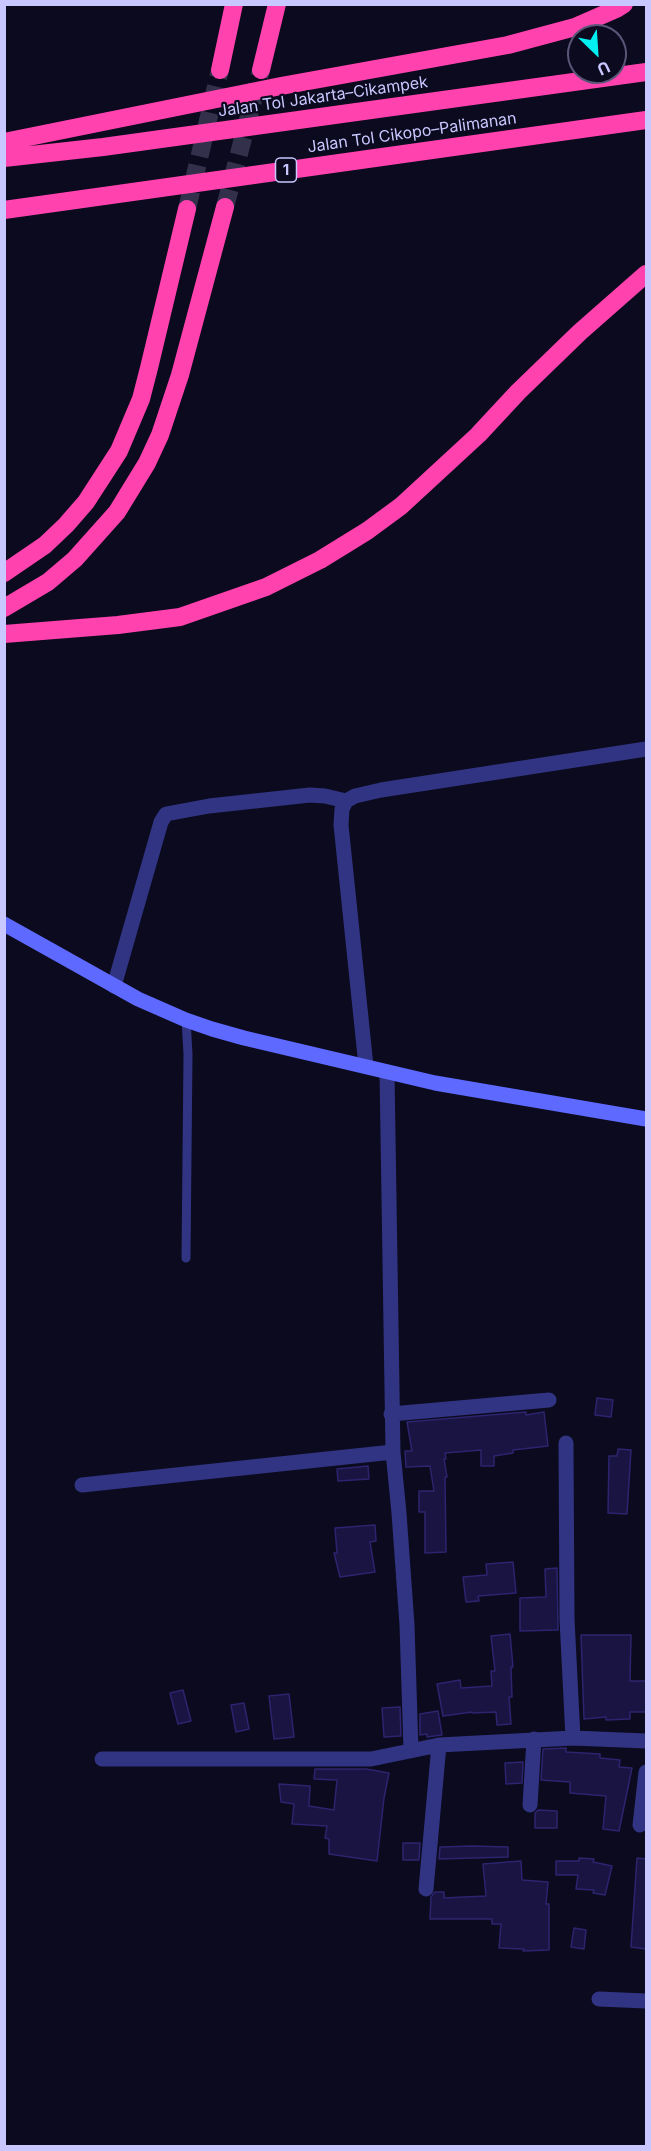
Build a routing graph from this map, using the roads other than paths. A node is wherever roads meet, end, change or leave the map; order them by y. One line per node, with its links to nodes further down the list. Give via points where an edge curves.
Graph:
1 (234, 4): 4 (highway)
2 (277, 4): 5 (highway)
3 (624, 4): 8 (highway, via 575,27 508,45)
4 (220, 70)
5 (261, 70)
6 (646, 72): 9 (highway, Jalan Tol Jakarta–Cikampek)
7 (646, 120): 12 (highway, Jalan Tol Cikopo–Palimanan / 1)
8 (4, 142)
9 (4, 158)
10 (225, 207): 15 (highway, via 180,375 160,435 142,472 117,512 75,560 48,582)
11 (187, 209): 14 (highway, via 141,399 119,451 66,525)
12 (4, 210)
13 (646, 274): 16 (highway, via 580,332 401,506 320,560 266,587 180,617)
14 (4, 573)
15 (4, 608)
16 (4, 634)
17 (646, 749): 18 (street, via 381,790)
18 (346, 801): 20 (street, via 310,795 166,814); 22 (street, via 341,825)
19 (4, 924): 20 (street)
20 (114, 986): 21 (street)
21 (186, 1020): 22 (street, via 244,1038); 25 (lane)
22 (366, 1066): 23 (street)
23 (387, 1072): 24 (street); 27 (street)
24 (646, 1119)
25 (186, 1258)
26 (549, 1400): 27 (street)
27 (392, 1414): 29 (street)
28 (567, 1443): 31 (street, via 567,1619)
29 (393, 1452): 30 (street); 35 (street, via 407,1625)
30 (82, 1485)
31 (573, 1738): 32 (street); 33 (street)
32 (534, 1739): 34 (street); 38 (street)
33 (646, 1741)
34 (439, 1744): 35 (street); 40 (street)
35 (411, 1750): 36 (street, via 371,1759)
36 (102, 1759)
37 (646, 1772): 39 (street)
38 (530, 1805)
39 (640, 1825)
40 (426, 1889)
41 (599, 1999): 42 (street)
42 (646, 2001)

